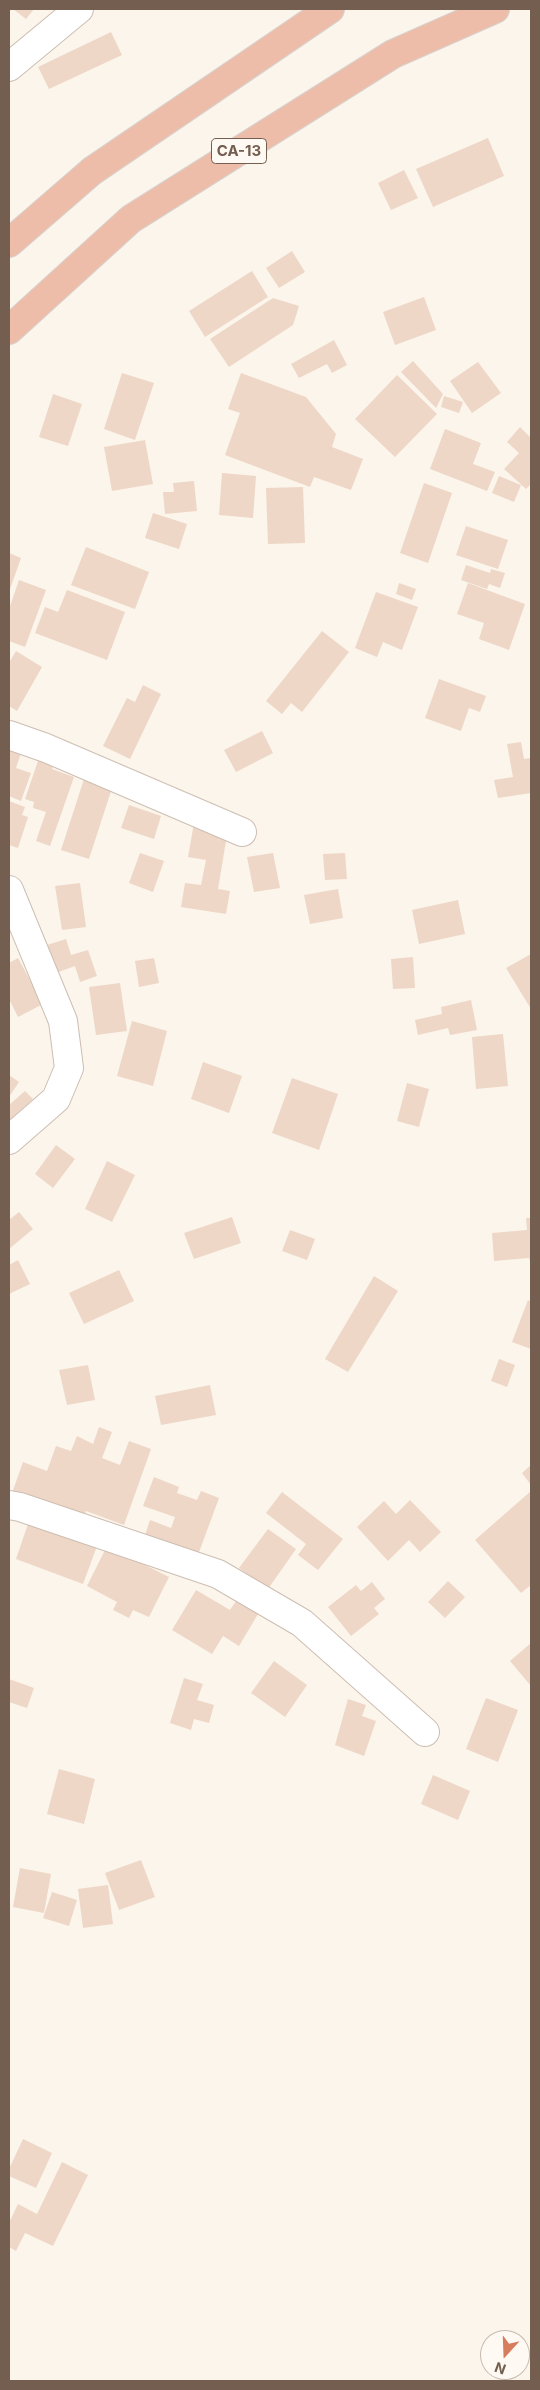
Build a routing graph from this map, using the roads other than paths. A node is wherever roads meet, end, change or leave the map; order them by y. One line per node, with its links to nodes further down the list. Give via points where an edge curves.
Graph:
1 (79, 9): 4 (street)
2 (330, 9): 5 (highway, via 92,171)
3 (495, 9): 6 (highway, CA-13, via 393,54 131,219)
4 (9, 66)
5 (9, 244)
6 (9, 330)
7 (9, 734): 8 (street)
8 (242, 832)
9 (9, 890): 10 (street, via 63,1021 69,1068 56,1099)
10 (9, 1140)
11 (9, 1505): 12 (street, via 218,1574 302,1623)
12 (425, 1732)

